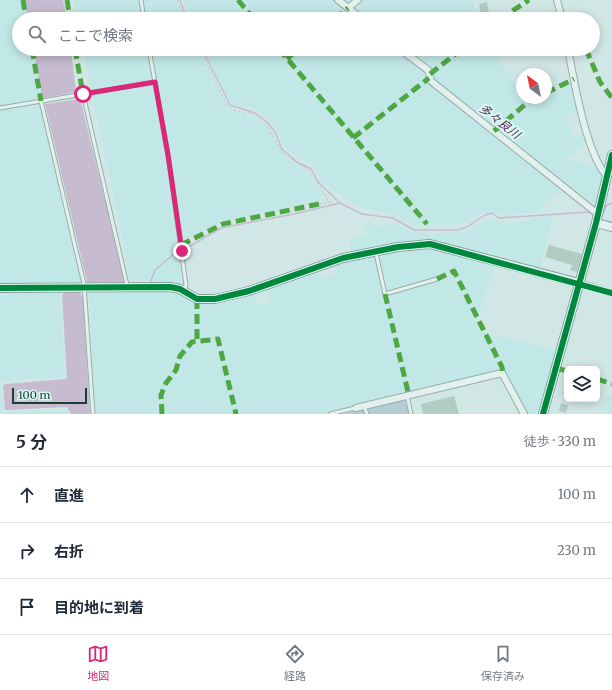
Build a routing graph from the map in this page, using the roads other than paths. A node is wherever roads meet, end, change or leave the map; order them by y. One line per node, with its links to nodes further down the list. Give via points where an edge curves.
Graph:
1 (141, 0): 6 (lane)
2 (338, 0): 5 (street)
3 (358, 0): 5 (street)
4 (557, 0): 8 (street)
5 (348, 8): 7 (street)
6 (143, 12)
7 (353, 12)
8 (560, 12)
9 (150, 56): 12 (lane)
10 (409, 56): 18 (street, via 428,70 431,81)
11 (570, 56): 17 (street, via 582,114 601,168)
12 (155, 82): 13 (lane); 27 (lane, via 168,155 186,285)
13 (83, 94): 14 (lane); 24 (lane)
14 (41, 101): 15 (lane); 26 (lane)
15 (0, 108)
16 (612, 155): 17 (street)
17 (607, 176): 18 (street)
18 (599, 213): 19 (street)
19 (596, 223): 20 (street); 23 (street)
20 (612, 227)
21 (376, 251): 22 (lane, via 385,294); 23 (street, via 436,245); 27 (street, via 339,259 256,288 215,299 197,299)
22 (437, 279)
23 (580, 283): 28 (street); 37 (street)
24 (127, 287): 26 (street); 27 (street, via 170,287)
25 (0, 288): 26 (street)
26 (84, 288): 32 (lane)
27 (184, 291)
28 (612, 293)
29 (407, 396): 30 (street); 35 (lane); 36 (street, via 502,373)
30 (364, 406): 31 (street); 34 (lane)
31 (356, 408): 33 (lane)
32 (92, 414)
33 (330, 414)
34 (366, 414)
35 (411, 414)
36 (524, 414)
37 (543, 414)

